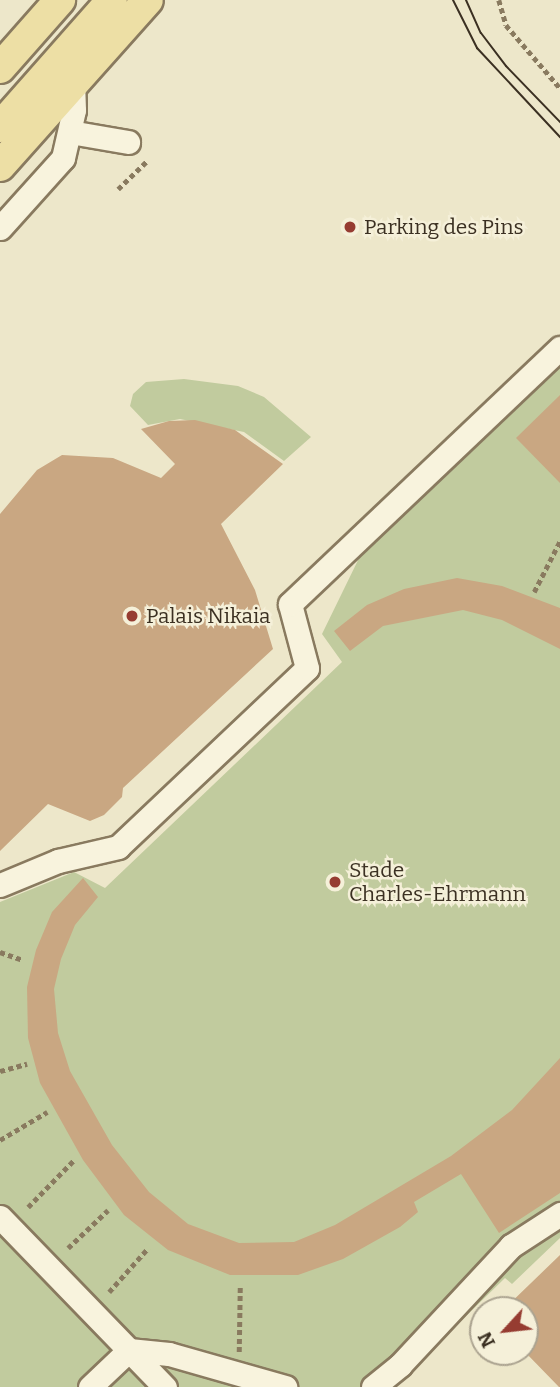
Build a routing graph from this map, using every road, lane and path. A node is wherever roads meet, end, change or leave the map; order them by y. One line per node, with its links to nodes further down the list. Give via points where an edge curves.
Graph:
1 (60, 0): 6 (main road)
2 (89, 0): 9 (main road)
3 (112, 0): 10 (main road)
4 (148, 0): 7 (main road)
5 (499, 0): 8 (path, via 506,25)
6 (0, 68)
7 (73, 83): 11 (lane); 14 (main road)
8 (560, 88)
9 (0, 100)
10 (0, 127)
11 (70, 132): 12 (lane); 16 (lane, via 63,158)
12 (128, 142)
13 (147, 162): 15 (path)
14 (0, 166)
15 (118, 189)
16 (0, 228)
17 (560, 348): 20 (lane, via 290,604 307,668 118,847 58,861)
18 (560, 541): 19 (path)
19 (534, 592)
20 (0, 885)
21 (0, 952): 22 (path)
22 (23, 960)
23 (27, 1063): 24 (path)
24 (0, 1071)
25 (47, 1112): 26 (path)
26 (0, 1140)
27 (74, 1160): 28 (path)
28 (28, 1207)
29 (108, 1210): 32 (path)
30 (560, 1213): 41 (lane, via 512,1246 400,1366)
31 (0, 1217): 36 (lane)
32 (68, 1248)
33 (148, 1248): 35 (path)
34 (240, 1287): 37 (path)
35 (109, 1292)
36 (129, 1350): 37 (lane, via 169,1354); 38 (lane); 39 (lane)
37 (239, 1374): 40 (lane)
38 (90, 1387)
39 (164, 1387)
40 (285, 1387)
41 (373, 1387)

